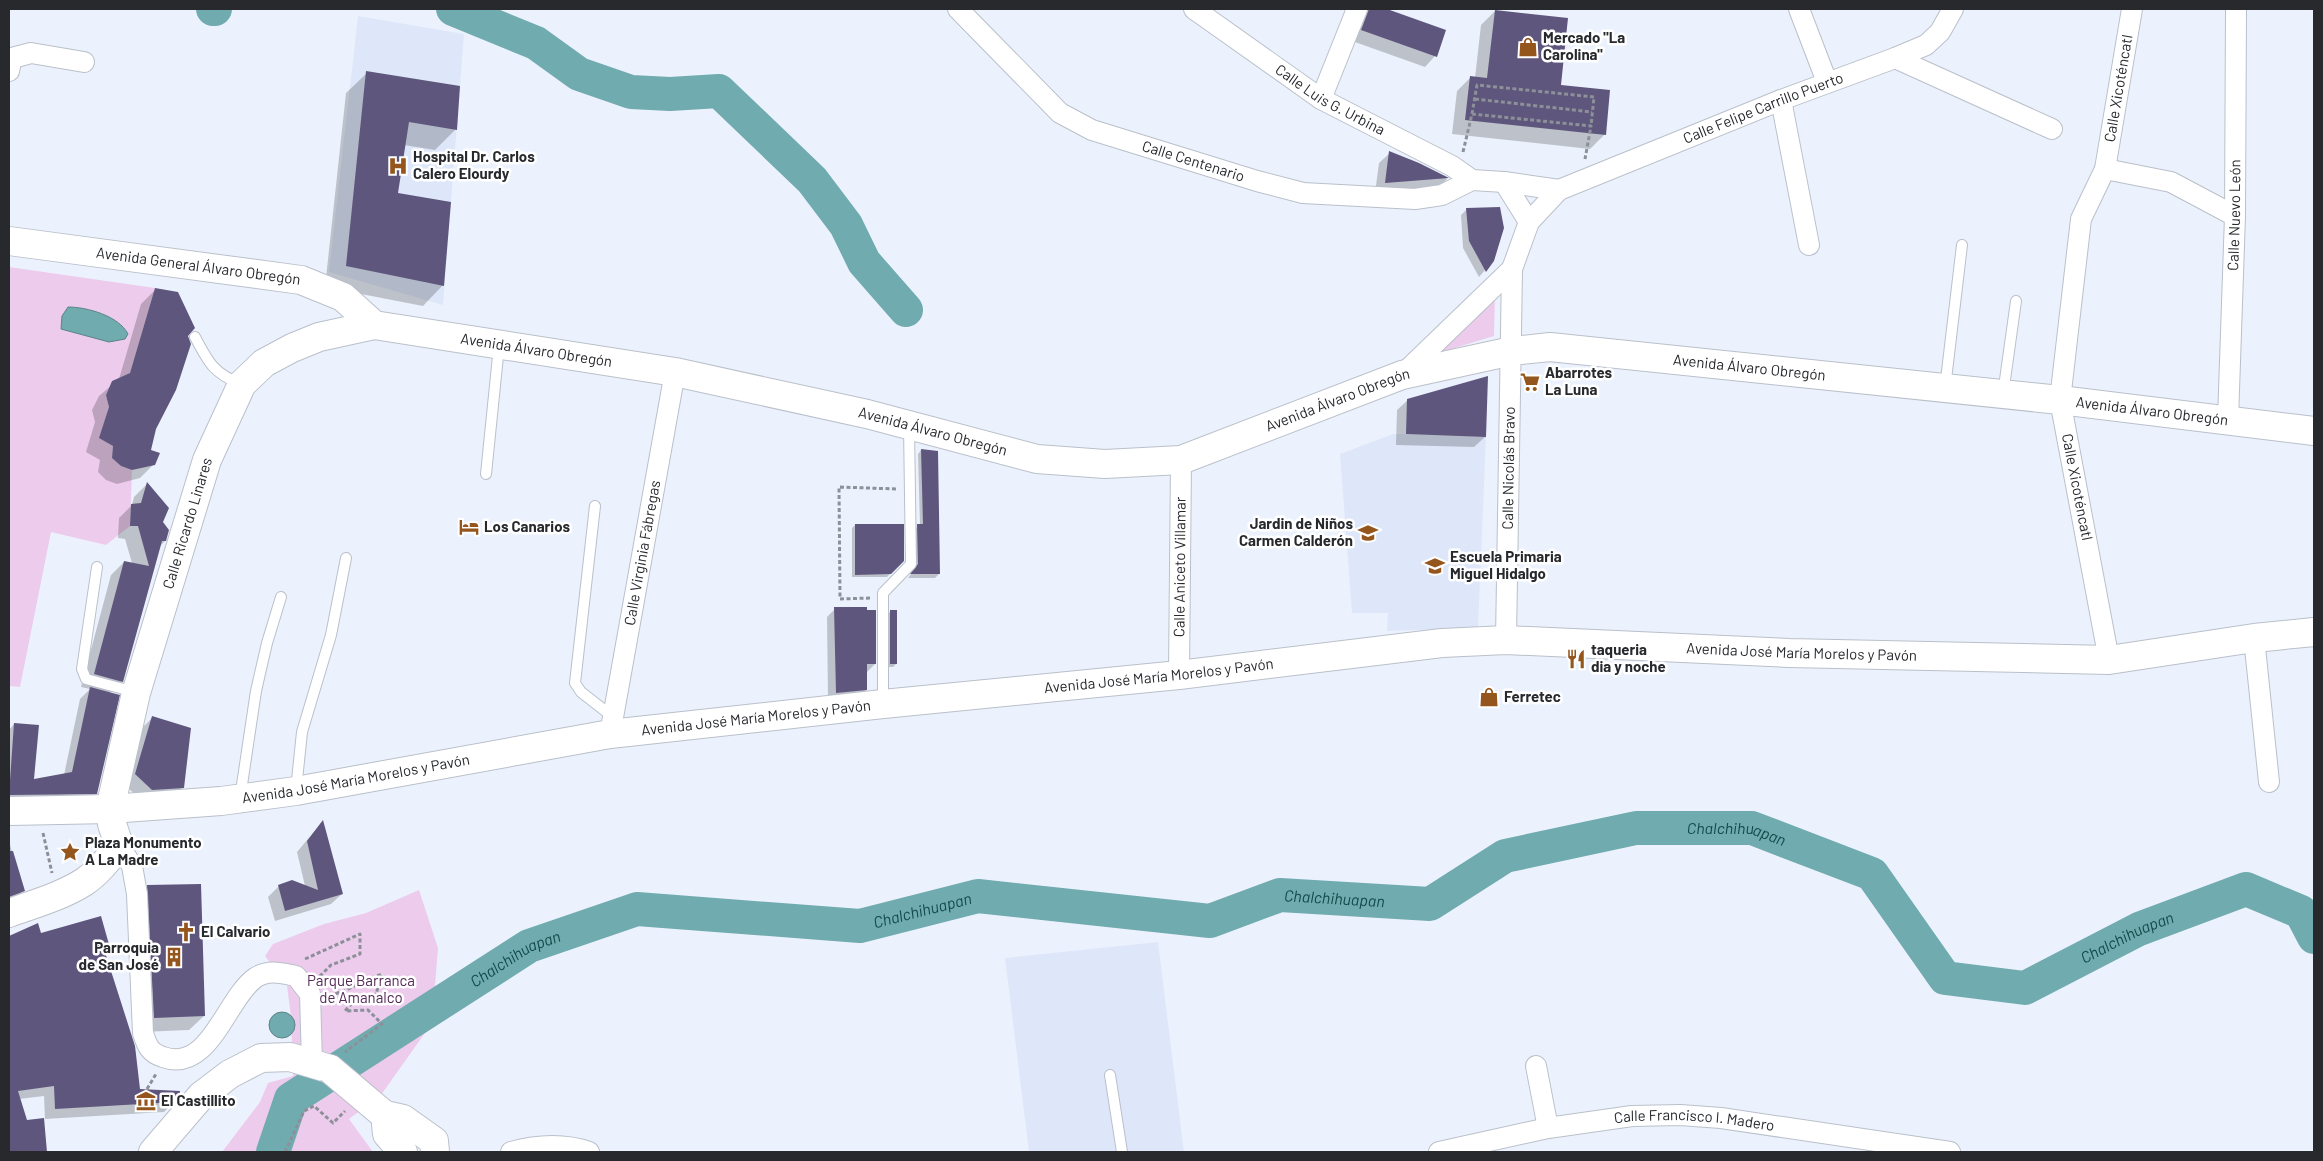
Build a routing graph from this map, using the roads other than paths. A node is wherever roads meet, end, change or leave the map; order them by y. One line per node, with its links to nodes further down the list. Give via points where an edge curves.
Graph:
1 (959, 9): 16 (street, Calle Centenario, via 1060,113 1092,130 1303,193 1415,199 1442,195)
2 (1194, 9): 12 (street, Calle Luis G. Urbina)
3 (1357, 9): 12 (street)
4 (1799, 9): 11 (street)
5 (1953, 9): 8 (street, Calle Felipe Carrillo Puerto, via 1940,32 1926,44)
6 (2132, 9): 15 (street, Calle Xicoténcatl)
7 (2236, 9): 19 (street, Calle Nuevo León)
8 (1895, 58): 11 (street, Calle Felipe Carrillo Puerto); 14 (street)
9 (84, 62): 10 (street, via 31,53 12,58)
10 (9, 71)
11 (1828, 82): 13 (street, Calle Felipe Carrillo Puerto)
12 (1321, 99): 16 (street, Calle Luis G. Urbina, via 1452,166)
13 (1781, 100): 18 (street, Calle Felipe Carrillo Puerto); 22 (street)
14 (2052, 128)
15 (2105, 169): 19 (street, via 2171,182); 35 (street, Calle Xicoténcatl, via 2081,219)
16 (1472, 180): 17 (street)
17 (1504, 182): 18 (street); 20 (street)
18 (1559, 190): 20 (street, Calle Nicolás Bravo)
19 (2234, 216): 36 (street, Calle Nuevo León)
20 (1529, 222): 24 (street, Calle Nicolás Bravo)
21 (9, 241): 26 (main road, Avenida General Álvaro Obregón, via 301,280 343,297)
22 (1809, 245)
23 (1962, 245): 33 (lane)
24 (1512, 269): 29 (street, Calle Nicolás Bravo); 31 (street)
25 (2016, 301): 34 (lane)
26 (374, 325): 28 (main road, Avenida Álvaro Obregón); 32 (main road, Calle Ricardo Linares, via 319,337 292,348 264,363)
27 (196, 337): 32 (lane, via 208,362 226,378)
28 (499, 345): 30 (main road, Avenida Álvaro Obregón); 40 (lane)
29 (1512, 351): 31 (main road, Avenida Álvaro Obregón); 33 (main road, Avenida Álvaro Obregón, via 1550,347); 47 (street, Calle Nicolás Bravo)
30 (675, 372): 37 (main road, Avenida Álvaro Obregón); 52 (street, Calle Virginia Fábregas)
31 (1402, 376): 39 (main road, Avenida Álvaro Obregón)
32 (242, 384): 50 (main road, Calle Ricardo Linares, via 207,460)
33 (1945, 388): 34 (main road, Avenida Álvaro Obregón)
34 (2003, 394): 35 (main road, Avenida Álvaro Obregón)
35 (2060, 400): 36 (main road, Avenida Álvaro Obregón); 48 (street, Calle Xicoténcatl)
36 (2228, 420): 38 (main road, Avenida Álvaro Obregón)
37 (909, 426): 39 (main road, Avenida Álvaro Obregón, via 1037,460 1105,464); 51 (lane, via 911,564 883,594)
38 (2314, 431)
39 (1182, 460): 49 (street, Calle Aniceto Villamar)
40 (486, 474)
41 (595, 506): 52 (lane, via 575,683)
42 (346, 558): 54 (lane, via 331,636 302,732)
43 (97, 567): 50 (lane, via 82,668 86,679)
44 (281, 597): 55 (lane, via 256,691)
45 (2314, 632): 46 (main road, Avenida José María Morelos y Pavón)
46 (2254, 638): 48 (main road, Avenida José María Morelos y Pavón); 53 (street)
47 (1506, 640): 48 (main road, Avenida José María Morelos y Pavón, via 1789,653); 49 (main road, Avenida José María Morelos y Pavón, via 1442,643)
48 (2109, 660)
49 (1179, 675): 51 (main road, Avenida José María Morelos y Pavón)
50 (136, 693): 56 (main road, Calle Ricardo Linares)
51 (883, 704): 52 (main road, Avenida José María Morelos y Pavón)
52 (611, 725): 54 (main road, Avenida José María Morelos y Pavón)
53 (2269, 782)
54 (296, 791): 55 (main road, Avenida José María Morelos y Pavón)
55 (240, 798): 56 (main road, Avenida José María Morelos y Pavón)
56 (110, 809): 57 (main road, Avenida José María Morelos y Pavón); 58 (main road)
57 (9, 811)
58 (119, 845): 59 (main road, via 85,881); 60 (street, via 132,866 137,894 143,1032 152,1053 168,1059 186,1058 203,1048 238,997 256,978 272,971 296,976 310,994)
59 (9, 913)
60 (330, 1062): 63 (main road, bridge); 66 (main road, via 290,1057 261,1058 230,1074 201,1096)
61 (1536, 1066): 64 (street)
62 (1110, 1075): 71 (lane)
63 (383, 1114): 67 (main road, via 387,1134); 68 (main road, via 403,1119 434,1141)
64 (1548, 1128): 65 (street, Calle Francisco I. Madero); 73 (street, Calle Francisco I. Madero, via 1632,1116 1680,1115 1721,1118)
65 (1486, 1147): 72 (street, Calle Francisco I. Madero)
66 (153, 1152)
67 (403, 1152)
68 (435, 1152)
69 (511, 1152): 70 (street, via 536,1145)
70 (589, 1152)
71 (1122, 1152)
72 (1439, 1152)
73 (1950, 1152)

